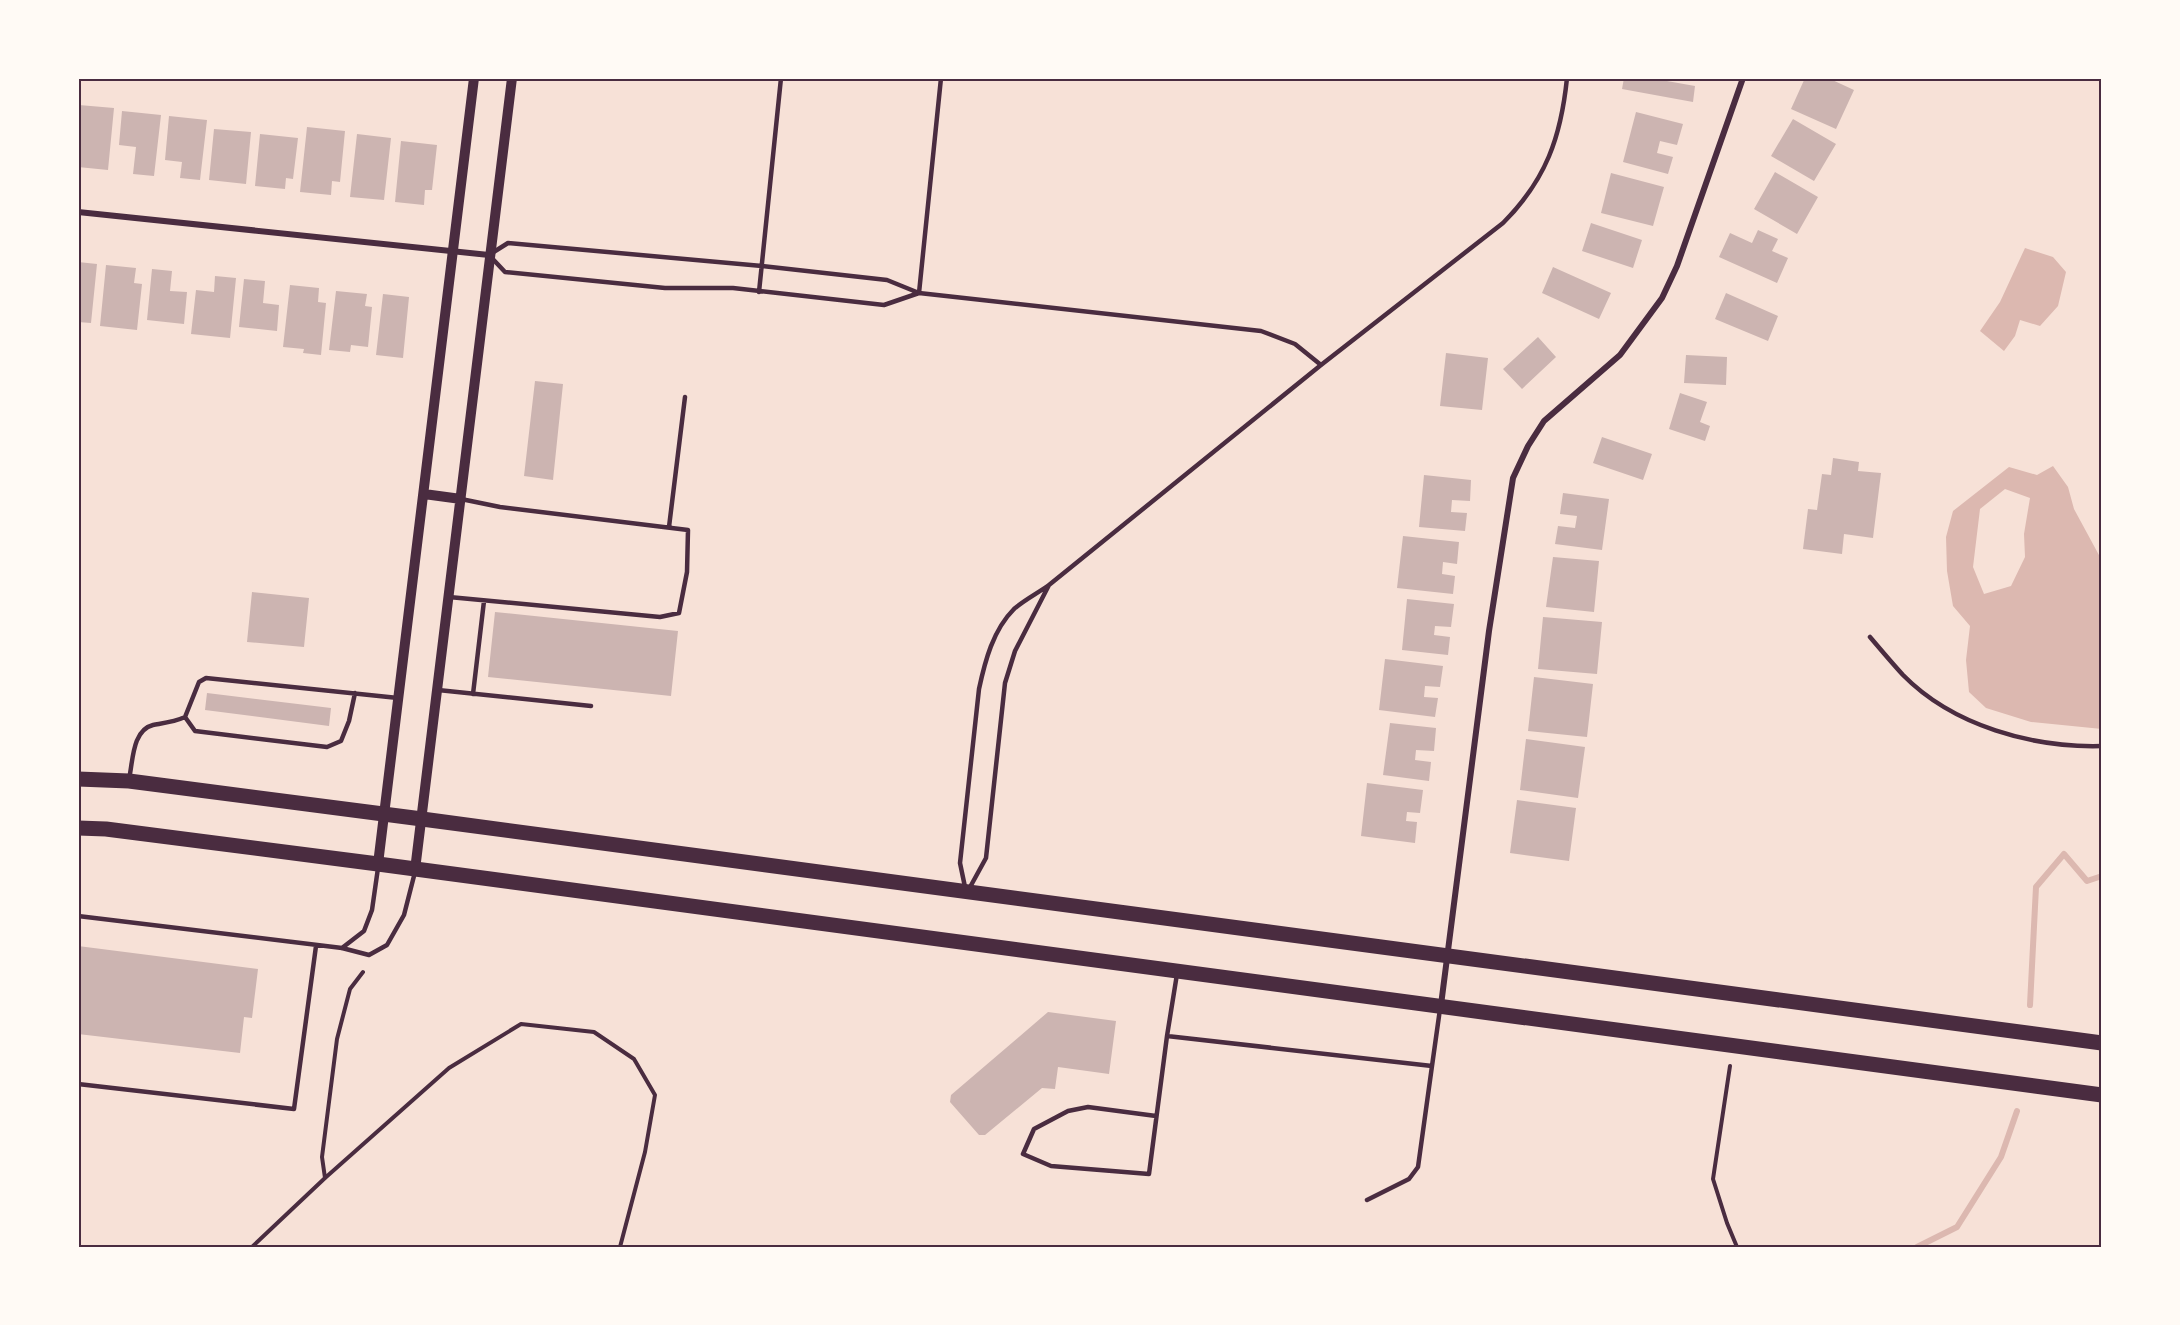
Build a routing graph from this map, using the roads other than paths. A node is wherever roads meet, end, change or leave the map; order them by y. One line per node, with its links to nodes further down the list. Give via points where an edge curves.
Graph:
1 (474, 78): 8 (street)
2 (512, 78): 9 (street)
3 (781, 78): 10 (lane)
4 (941, 78): 12 (lane)
5 (1567, 78): 13 (lane, via 1562,121 1552,151 1516,210)
6 (1743, 78): 40 (street, via 1677,266 1662,298 1620,355 1544,421 1513,478 1489,631)
7 (78, 212): 8 (street)
8 (453, 252): 9 (street); 15 (street)
9 (489, 255): 10 (lane, via 508,243); 11 (lane, via 505,272 665,288); 16 (street)
10 (762, 266): 11 (lane); 12 (lane, via 887,280)
11 (759, 292): 12 (lane, via 884,305)
12 (919, 293): 13 (lane, via 1261,332 1295,344)
13 (1321, 365): 18 (lane)
14 (685, 397): 17 (lane)
15 (424, 494): 16 (street); 25 (street)
16 (461, 498): 17 (lane, via 500,507); 19 (street)
17 (669, 528): 20 (lane, via 688,530 687,572 679,613 660,617)
18 (1049, 585): 36 (lane, via 1015,651 1005,683 986,858); 36 (lane, via 1015,608 1003,623 984,664 960,863)
19 (449, 597): 20 (lane); 22 (street)
20 (484, 601): 24 (lane)
21 (1870, 637): 28 (lane, via 1905,677 1943,706 1974,722 2015,738)
22 (438, 690): 24 (lane); 32 (street)
23 (355, 693): 25 (lane); 27 (lane, via 206,678 199,682); 27 (lane, via 341,741 327,747 195,730)
24 (473, 694): 26 (lane)
25 (398, 698): 31 (street)
26 (591, 706)
27 (185, 717): 30 (lane, via 141,732)
28 (2102, 746)
29 (78, 779): 30 (main road)
30 (129, 781): 31 (main road)
31 (383, 815): 32 (main road); 34 (street)
32 (422, 819): 35 (street); 36 (main road)
33 (78, 828): 34 (main road)
34 (378, 864): 35 (main road); 39 (lane, via 372,910 364,931)
35 (415, 870): 39 (lane, via 404,915 387,945 369,955); 41 (main road)
36 (967, 893): 40 (main road)
37 (78, 916): 38 (lane)
38 (316, 946): 39 (lane); 46 (lane, via 294,1109)
39 (342, 948)
40 (1448, 956): 42 (street); 44 (main road)
41 (1177, 971): 42 (main road); 43 (lane)
42 (1441, 1006): 45 (lane); 47 (main road)
43 (1167, 1036): 45 (lane); 48 (lane)
44 (2102, 1043)
45 (1432, 1066): 49 (lane, via 1418,1167 1409,1179)
46 (78, 1084)
47 (2102, 1095)
48 (1156, 1116): 48 (lane, via 1149,1174 1051,1166 1023,1154 1034,1129 1068,1111 1088,1107)
49 (1367, 1200)

